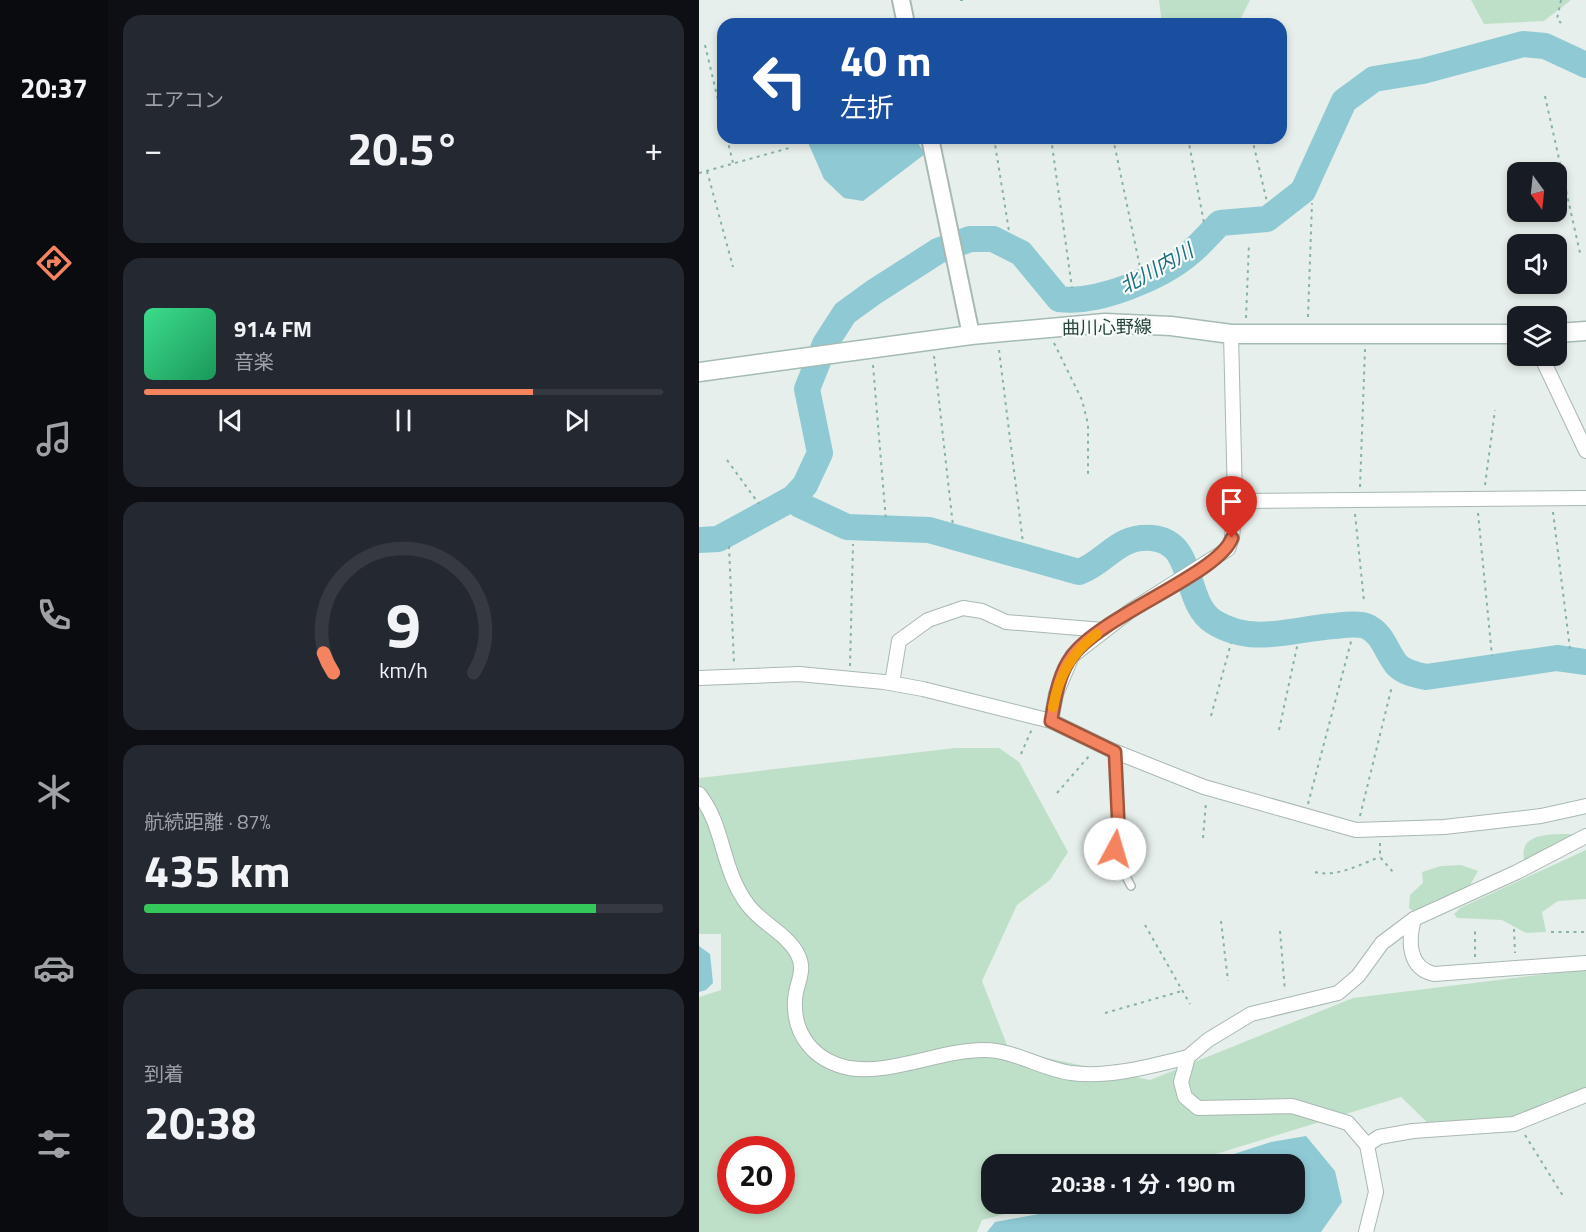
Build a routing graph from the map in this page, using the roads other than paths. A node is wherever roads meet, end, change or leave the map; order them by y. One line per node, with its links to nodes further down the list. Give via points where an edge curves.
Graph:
1 (901, 0): 2 (street)
2 (905, 18)
3 (931, 144): 8 (street)
4 (1586, 331): 5 (main road)
5 (1567, 332)
6 (1231, 334): 7 (main road, 曲川心野線); 8 (main road, 曲川心野線, via 1171,326 1105,324); 13 (street)
7 (1507, 334)
8 (971, 335): 10 (main road, 曲川心野線)
9 (1546, 366): 11 (street)
10 (699, 372)
11 (1586, 451)
12 (1586, 498): 13 (street)
13 (1235, 501): 14 (street, via 1228,549)
14 (1103, 630): 16 (street, via 1006,622 982,611 963,608 928,620 899,641); 17 (street, via 1072,656 1056,694)
15 (699, 678): 16 (street, via 799,674)
16 (892, 683): 17 (street)
17 (1051, 721): 18 (street)
18 (1115, 752): 20 (street, via 1204,787 1356,830 1444,827); 22 (lane, via 1119,838 1115,856)
19 (699, 794): 25 (street, via 714,816 726,868 747,905 797,953 803,971 795,999 798,1022 808,1046 825,1061 869,1068 995,1050 1072,1073 1135,1071)
20 (1586, 807)
21 (1586, 836): 23 (street)
22 (1131, 886)
23 (1414, 919): 24 (street, via 1409,944 1418,966 1434,974); 25 (street, via 1381,943 1343,990 1251,1014)
24 (1586, 963)
25 (1188, 1057): 27 (street, via 1181,1082 1185,1097 1198,1108 1292,1106 1348,1123)
26 (1586, 1095): 27 (street, via 1514,1124 1413,1131 1379,1137)
27 (1367, 1145): 28 (street, via 1376,1192)
28 (1366, 1232)

